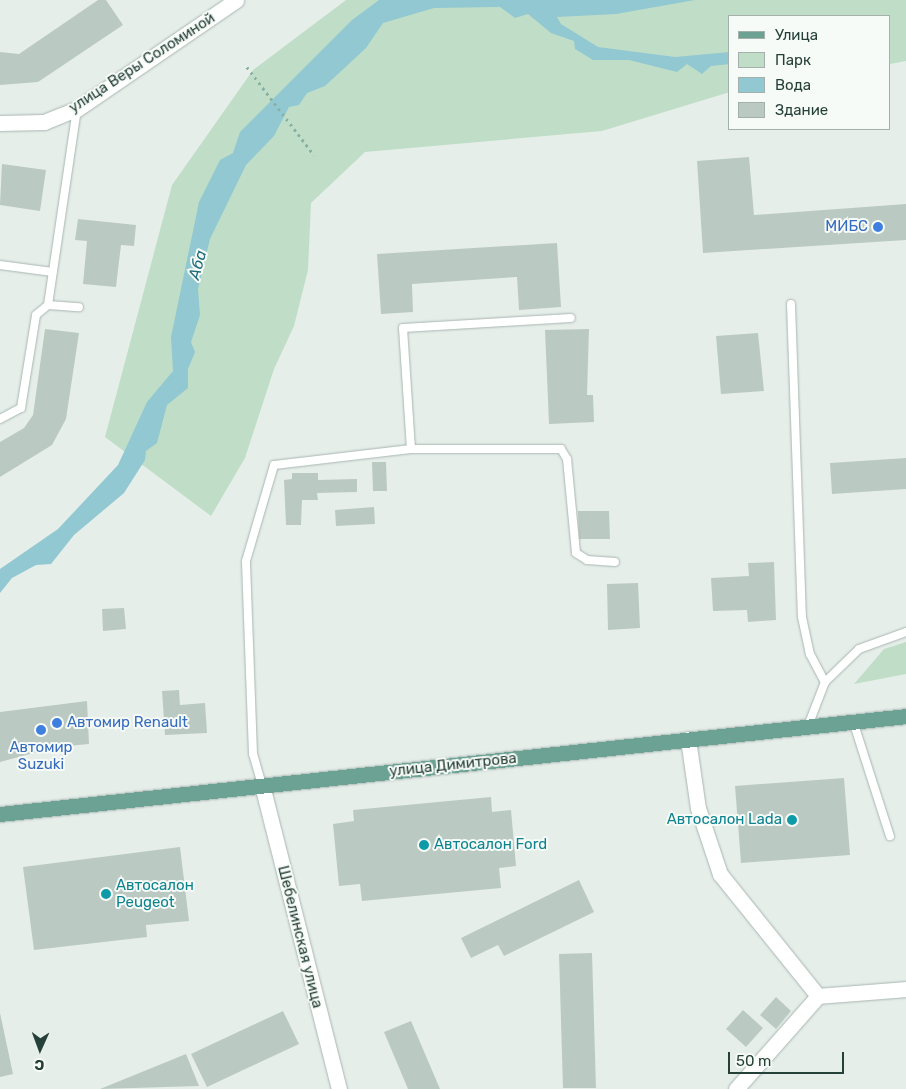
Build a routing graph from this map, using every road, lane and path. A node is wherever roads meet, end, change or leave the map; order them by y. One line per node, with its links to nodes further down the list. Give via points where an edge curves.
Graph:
1 (236, 0): 3 (street, улица Веры Соломиной)
2 (247, 67): 5 (path)
3 (77, 109): 4 (street, улица Веры Соломиной, via 44,122); 7 (lane)
4 (0, 123)
5 (314, 155)
6 (0, 265): 7 (lane)
7 (53, 272): 9 (lane)
8 (791, 304): 16 (lane, via 802,617 810,654)
9 (48, 305): 10 (lane); 12 (lane, via 36,315 21,408)
10 (79, 307)
11 (571, 318): 13 (lane, via 403,328)
12 (0, 420)
13 (411, 449): 14 (lane, via 561,449 567,459 576,553 587,560); 21 (lane, via 274,465 246,561 253,754)
14 (615, 562)
15 (906, 632): 16 (lane, via 859,649)
16 (825, 682): 19 (lane)
17 (906, 716): 18 (main road, улица Димитрова)
18 (853, 721): 19 (main road, улица Димитрова); 23 (lane)
19 (808, 726): 20 (main road, улица Димитрова)
20 (688, 739): 21 (main road, улица Димитрова); 25 (street, via 698,808 720,874)
21 (262, 785): 22 (main road, улица Димитрова); 26 (street, Шебелинская улица)
22 (0, 814)
23 (890, 836)
24 (906, 989): 25 (street)
25 (818, 996): 27 (street)
26 (339, 1089)
27 (736, 1089)

